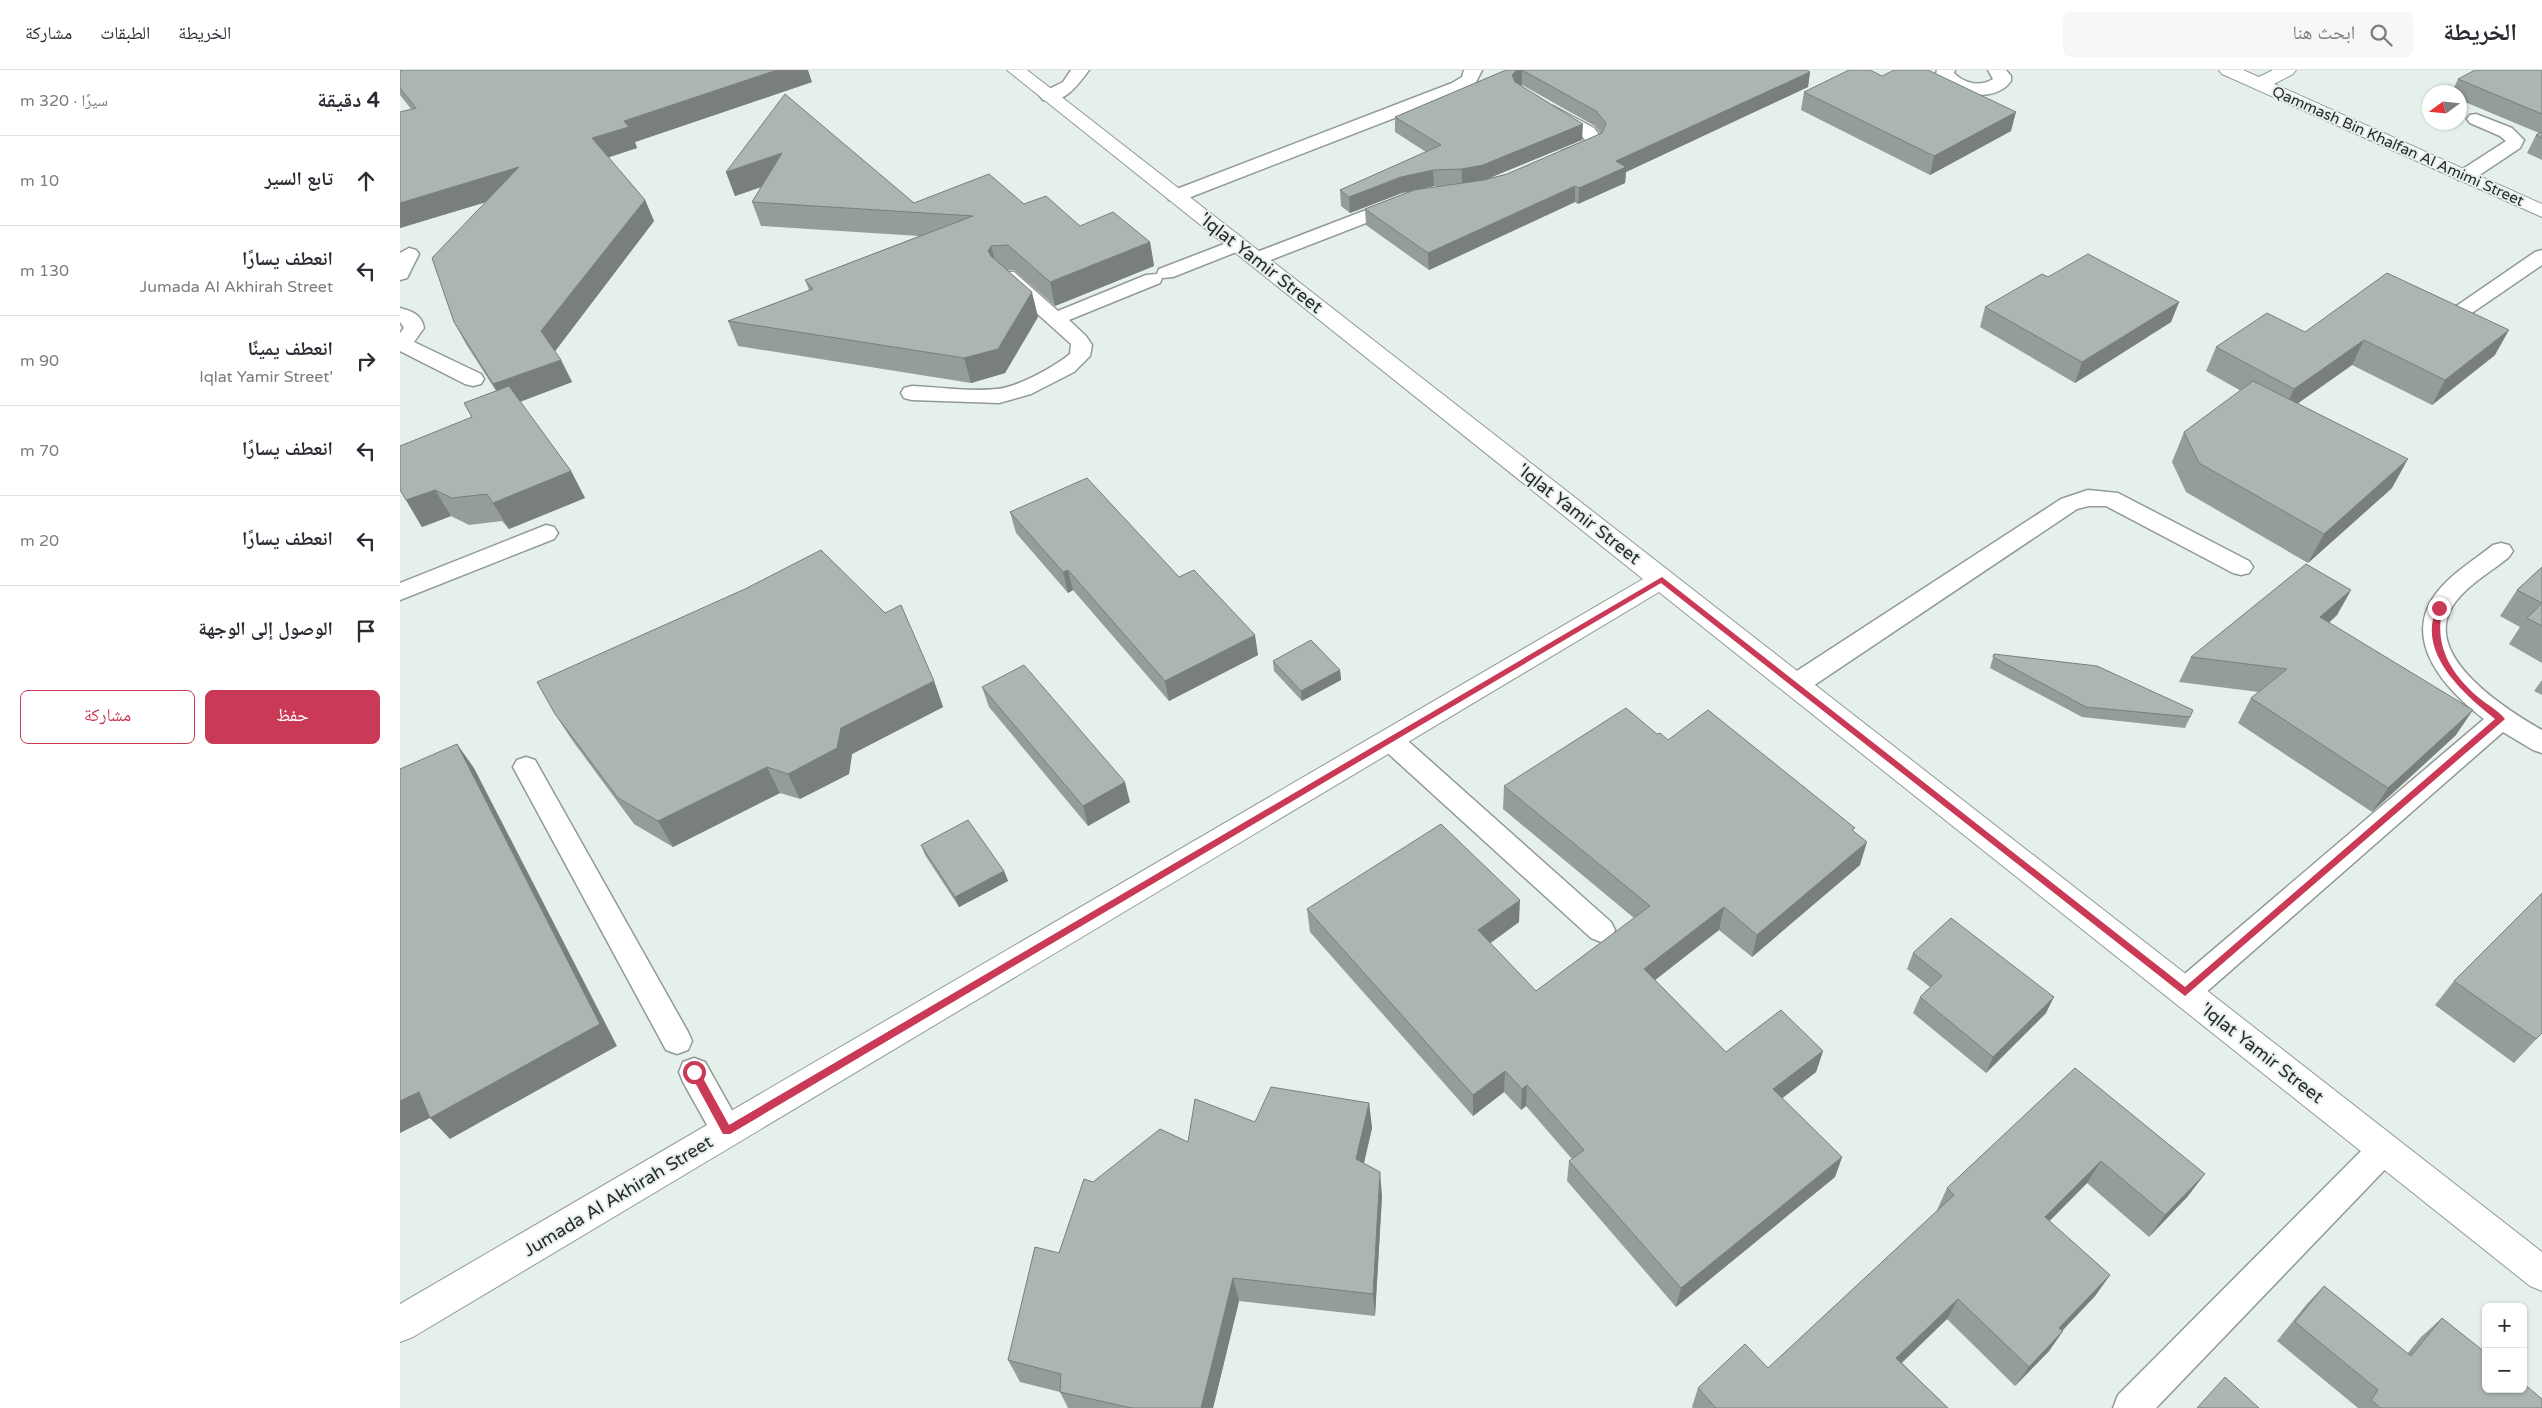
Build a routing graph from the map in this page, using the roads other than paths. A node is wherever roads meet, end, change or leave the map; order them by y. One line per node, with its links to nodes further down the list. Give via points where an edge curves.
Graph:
1 (1016, 70): 9 (street, 'Iqlat Yamir Street)
2 (1080, 70): 9 (lane, via 1069,86)
3 (1473, 70): 14 (lane, via 1468,82 1458,87)
4 (1946, 70): 5 (lane, via 1949,80 1978,89 2002,81)
5 (1997, 70)
6 (2228, 70): 8 (street, Qammash Bin Khalfan Al Amimi Street)
7 (2286, 70): 8 (street)
8 (2259, 84): 13 (street, Qammash Bin Khalfan Al Amimi Street)
9 (1049, 96): 14 (street, 'Iqlat Yamir Street)
10 (1539, 102): 12 (lane, via 1588,132 1594,140 1590,147)
11 (2476, 119): 13 (lane, via 2506,132 2515,140 2514,144)
12 (1553, 162)
13 (2465, 176): 16 (street, Qammash Bin Khalfan Al Amimi Street)
14 (1176, 196): 17 (street, 'Iqlat Yamir Street)
15 (1416, 197): 17 (lane)
16 (2542, 211)
17 (1247, 252): 22 (lane); 32 (street, 'Iqlat Yamir Street)
18 (409, 254): 20 (lane)
19 (2542, 256): 23 (lane)
20 (400, 274)
21 (1006, 275): 25 (lane)
22 (1160, 276): 25 (lane)
23 (2459, 313)
24 (400, 314): 26 (lane, via 413,321 414,328)
25 (1055, 319): 28 (lane, via 1082,345 1080,356 1067,367 1023,389 1000,396)
26 (400, 343): 27 (lane)
27 (472, 379)
28 (912, 393)
29 (546, 533): 33 (lane)
30 (2502, 551): 35 (lane, via 2448,596 2439,608 2435,623 2438,647 2457,680)
31 (2241, 567): 34 (lane, via 2110,498 2088,498 2069,504)
32 (1662, 579): 34 (street, 'Iqlat Yamir Street); 36 (street, Jumada Al Akhirah Street)
33 (400, 592)
34 (1795, 685): 40 (street, 'Iqlat Yamir Street)
35 (2501, 719): 37 (lane); 40 (lane)
36 (1390, 740): 39 (lane); 43 (street, Jumada Al Akhirah Street)
37 (2542, 743)
38 (526, 767): 41 (lane)
39 (1601, 930)
40 (2185, 992): 44 (street, 'Iqlat Yamir Street)
41 (677, 1041)
42 (694, 1072): 43 (lane)
43 (727, 1131): 46 (street, Jumada Al Akhirah Street)
44 (2384, 1149): 45 (street, 'Iqlat Yamir Street); 47 (lane)
45 (2542, 1274)
46 (400, 1324)
47 (2131, 1408)

